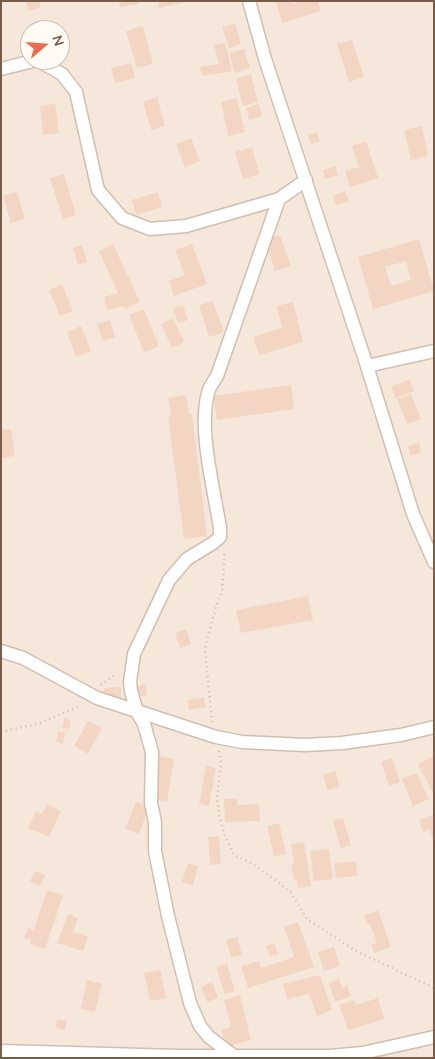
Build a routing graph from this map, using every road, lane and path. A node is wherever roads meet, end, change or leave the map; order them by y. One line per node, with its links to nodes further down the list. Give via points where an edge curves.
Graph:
1 (249, 1): 3 (street)
2 (1, 69): 4 (street, via 37,60 62,74 76,92 98,190 122,218 150,229 186,226)
3 (306, 180): 4 (street); 6 (street)
4 (279, 198): 7 (street, via 217,376 208,392 206,441)
5 (434, 351): 6 (street)
6 (367, 366): 8 (street, via 413,514)
7 (220, 537): 10 (street, via 187,559 169,580 134,654 130,682); 12 (path, via 225,549 222,592 205,649)
8 (434, 562)
9 (1, 650): 10 (street, via 23,658 97,698)
10 (137, 712): 12 (street); 16 (street, via 152,752 151,803 156,850 168,916 188,995 200,1026)
11 (434, 727): 12 (street, via 401,735 305,745 242,742)
12 (216, 737): 13 (path, via 221,762 217,800 225,836 234,855 251,863 291,893 307,919 356,951)
13 (434, 988)
14 (434, 1037): 16 (street, via 363,1053)
15 (1, 1051): 16 (street)
16 (234, 1056)

